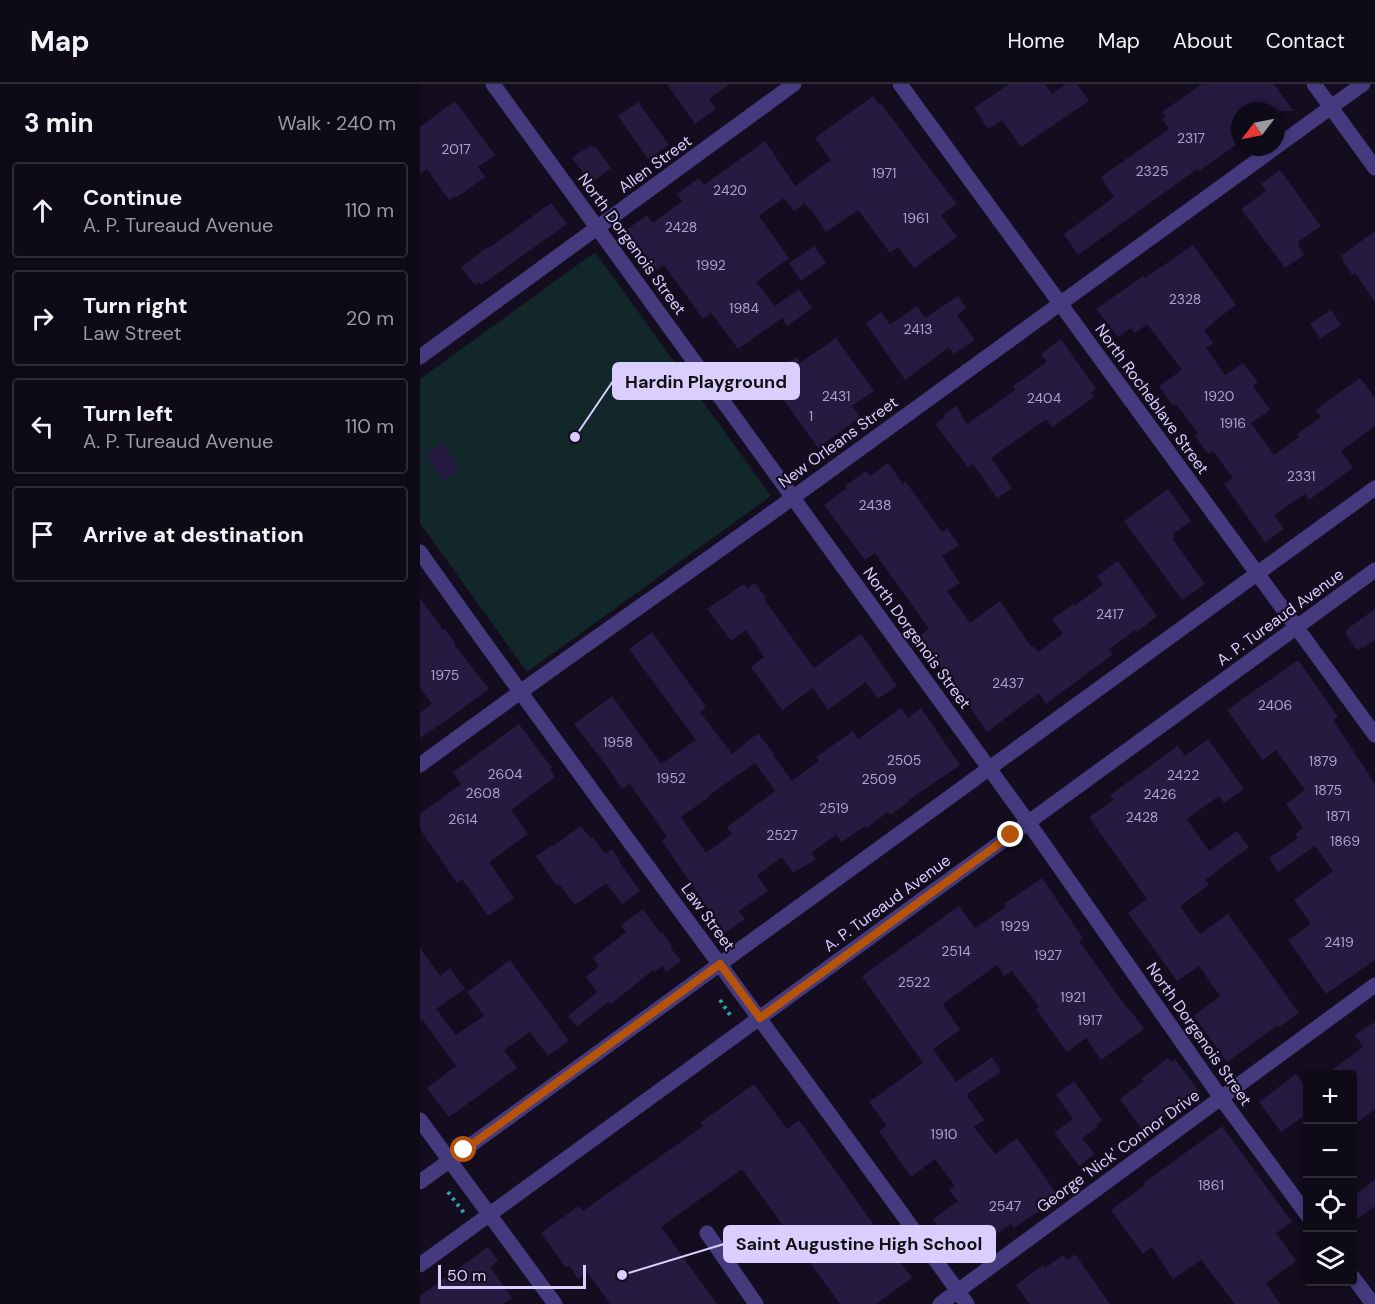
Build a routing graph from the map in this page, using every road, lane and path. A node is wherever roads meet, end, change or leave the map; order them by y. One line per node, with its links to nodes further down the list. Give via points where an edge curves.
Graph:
1 (493, 84): 10 (street, North Dorgenois Street)
2 (794, 84): 10 (street, Allen Street)
3 (900, 84): 11 (street, North Rocheblave Street)
4 (1314, 84): 6 (street)
5 (1363, 84): 6 (street, New Orleans Street)
6 (1331, 107): 7 (street, New Orleans Street); 9 (street)
7 (1285, 140)
8 (1263, 156): 11 (street, New Orleans Street)
9 (1375, 168)
10 (598, 228): 12 (street, Allen Street); 14 (street, North Dorgenois Street)
11 (1059, 303): 14 (street, New Orleans Street); 17 (street, North Rocheblave Street)
12 (420, 357)
13 (1375, 488): 17 (street)
14 (794, 497): 19 (street, New Orleans Street); 22 (street, North Dorgenois Street)
15 (420, 552): 19 (street, Law Street)
16 (1375, 570): 18 (street, A. P. Tureaud Avenue)
17 (1258, 573): 18 (street, North Rocheblave Street); 22 (street)
18 (1297, 627): 20 (street, North Rocheblave Street); 23 (street, A. P. Tureaud Avenue)
19 (519, 692): 21 (street, New Orleans Street); 24 (street, Law Street)
20 (1375, 735)
21 (420, 765)
22 (989, 769): 23 (street, North Dorgenois Street); 24 (street)
23 (1028, 822): 28 (street, A. P. Tureaud Avenue); 29 (street, North Dorgenois Street)
24 (720, 964): 28 (street, Law Street); 31 (street)
25 (1375, 985): 29 (street, George 'Nick' Connor Drive)
26 (720, 1000): 27 (path)
27 (732, 1018)
28 (760, 1018): 36 (street, A. P. Tureaud Avenue); 40 (street, Law Street)
29 (1221, 1098): 34 (street, North Dorgenois Street); 40 (street, George 'Nick' Connor Drive)
30 (420, 1120): 31 (street)
31 (450, 1161): 32 (street); 36 (street)
32 (420, 1182)
33 (448, 1192): 35 (path)
34 (1303, 1209)
35 (464, 1213)
36 (489, 1215): 38 (street, A. P. Tureaud Avenue); 41 (street)
37 (707, 1233): 42 (street)
38 (420, 1265)
39 (1357, 1282): 44 (street)
40 (963, 1298): 43 (street, George 'Nick' Connor Drive)
41 (555, 1304)
42 (756, 1304)
43 (940, 1304)
44 (1373, 1304)

